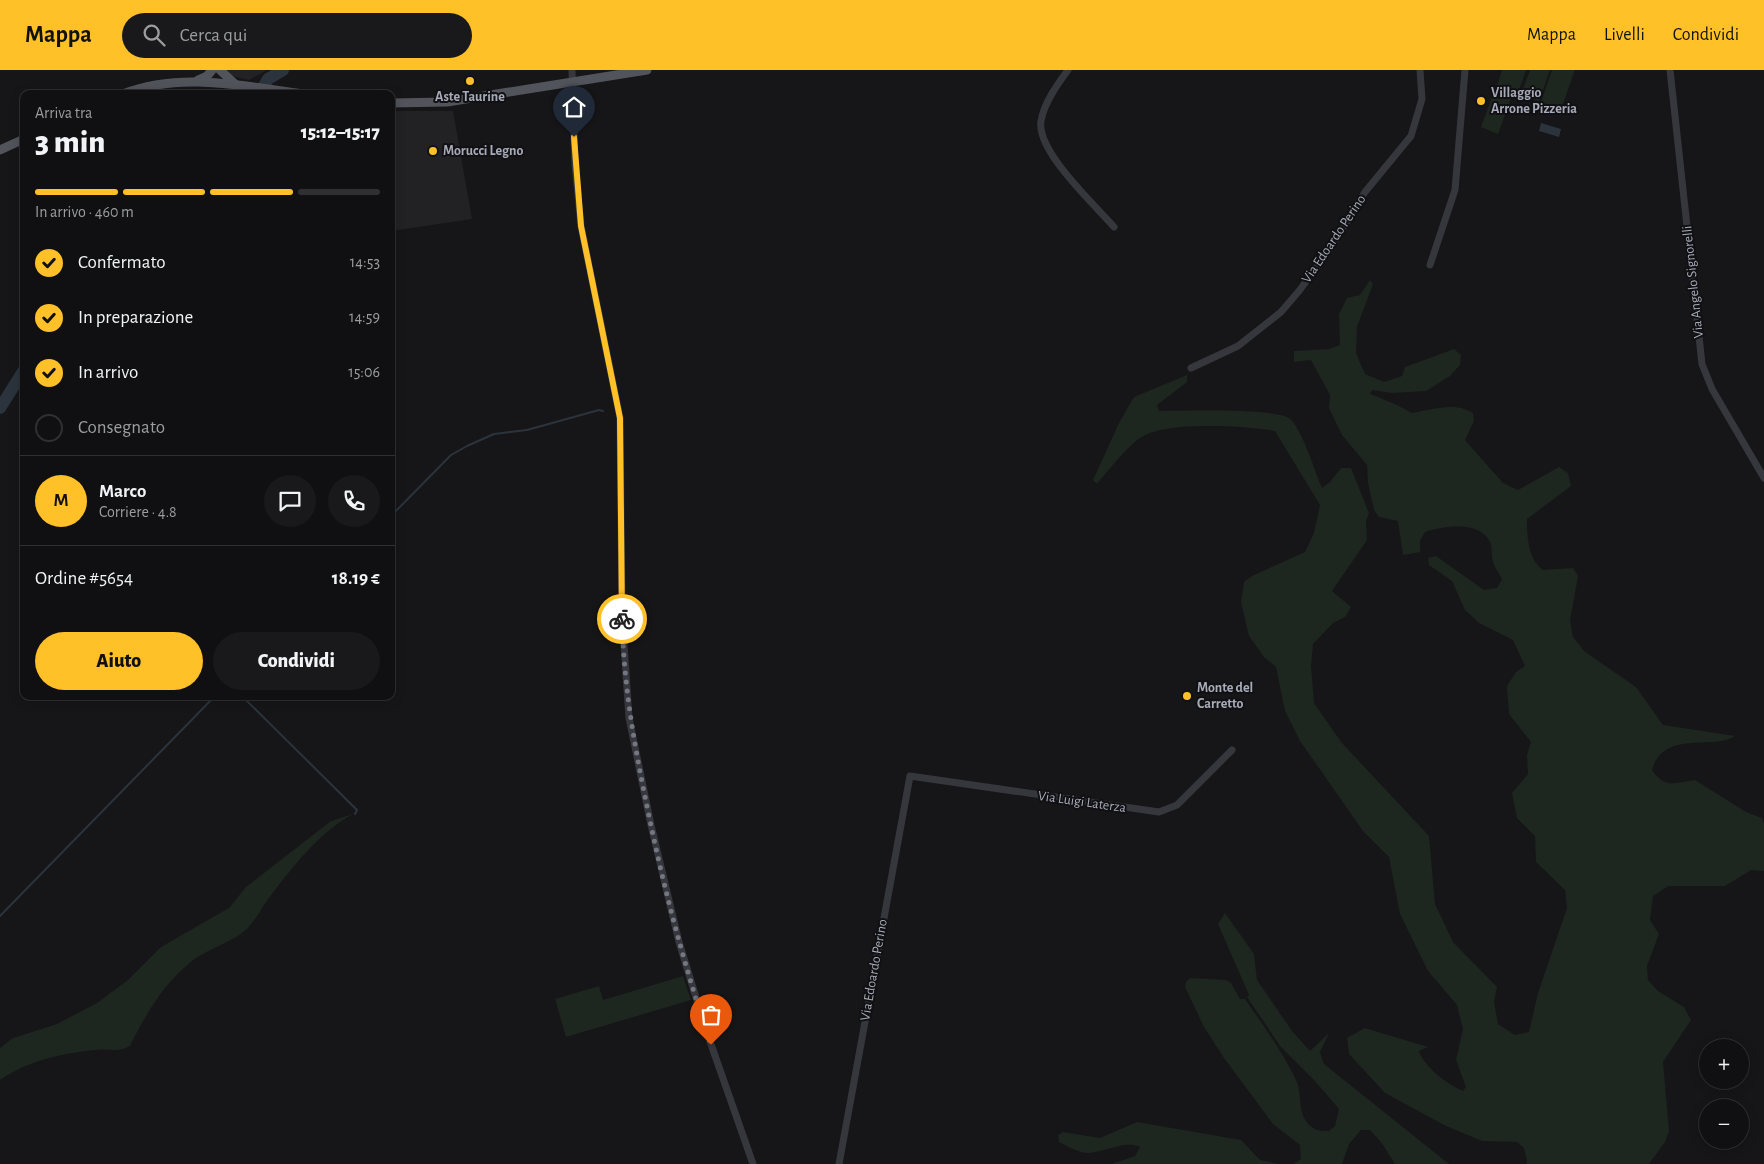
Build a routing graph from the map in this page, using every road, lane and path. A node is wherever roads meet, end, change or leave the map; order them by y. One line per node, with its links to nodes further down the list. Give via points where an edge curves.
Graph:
1 (212, 70): 10 (main road); 11 (main road)
2 (219, 70): 11 (main road); 12 (main road)
3 (572, 70): 9 (street)
4 (647, 70): 9 (main road)
5 (1068, 70): 18 (street, via 1045,108 1041,136 1054,158)
6 (1420, 70): 20 (street, Via Edoardo Perino, via 1422,98 1411,136 1364,192 1332,246 1299,291 1281,312 1243,342)
7 (1465, 70): 19 (street, via 1454,190)
8 (1670, 70): 21 (street, Via Angelo Signorelli, via 1702,364 1712,389)
9 (573, 81): 15 (main road, via 443,103); 24 (street, via 574,157 581,226 620,418 622,615 630,718 664,884 686,966)
10 (193, 82): 11 (main road); 13 (main road, via 153,84)
11 (217, 83): 12 (main road)
12 (236, 86): 14 (main road)
13 (135, 90)
14 (272, 90)
15 (395, 103)
16 (20, 141): 17 (main road)
17 (0, 150)
18 (1114, 227)
19 (1430, 265)
20 (1191, 368)
21 (1764, 478)
22 (1232, 750): 23 (street, Via Luigi Laterza, via 1177,805 1158,812)
23 (910, 776): 25 (street, Via Edoardo Perino)
24 (753, 1164)
25 (839, 1164)

